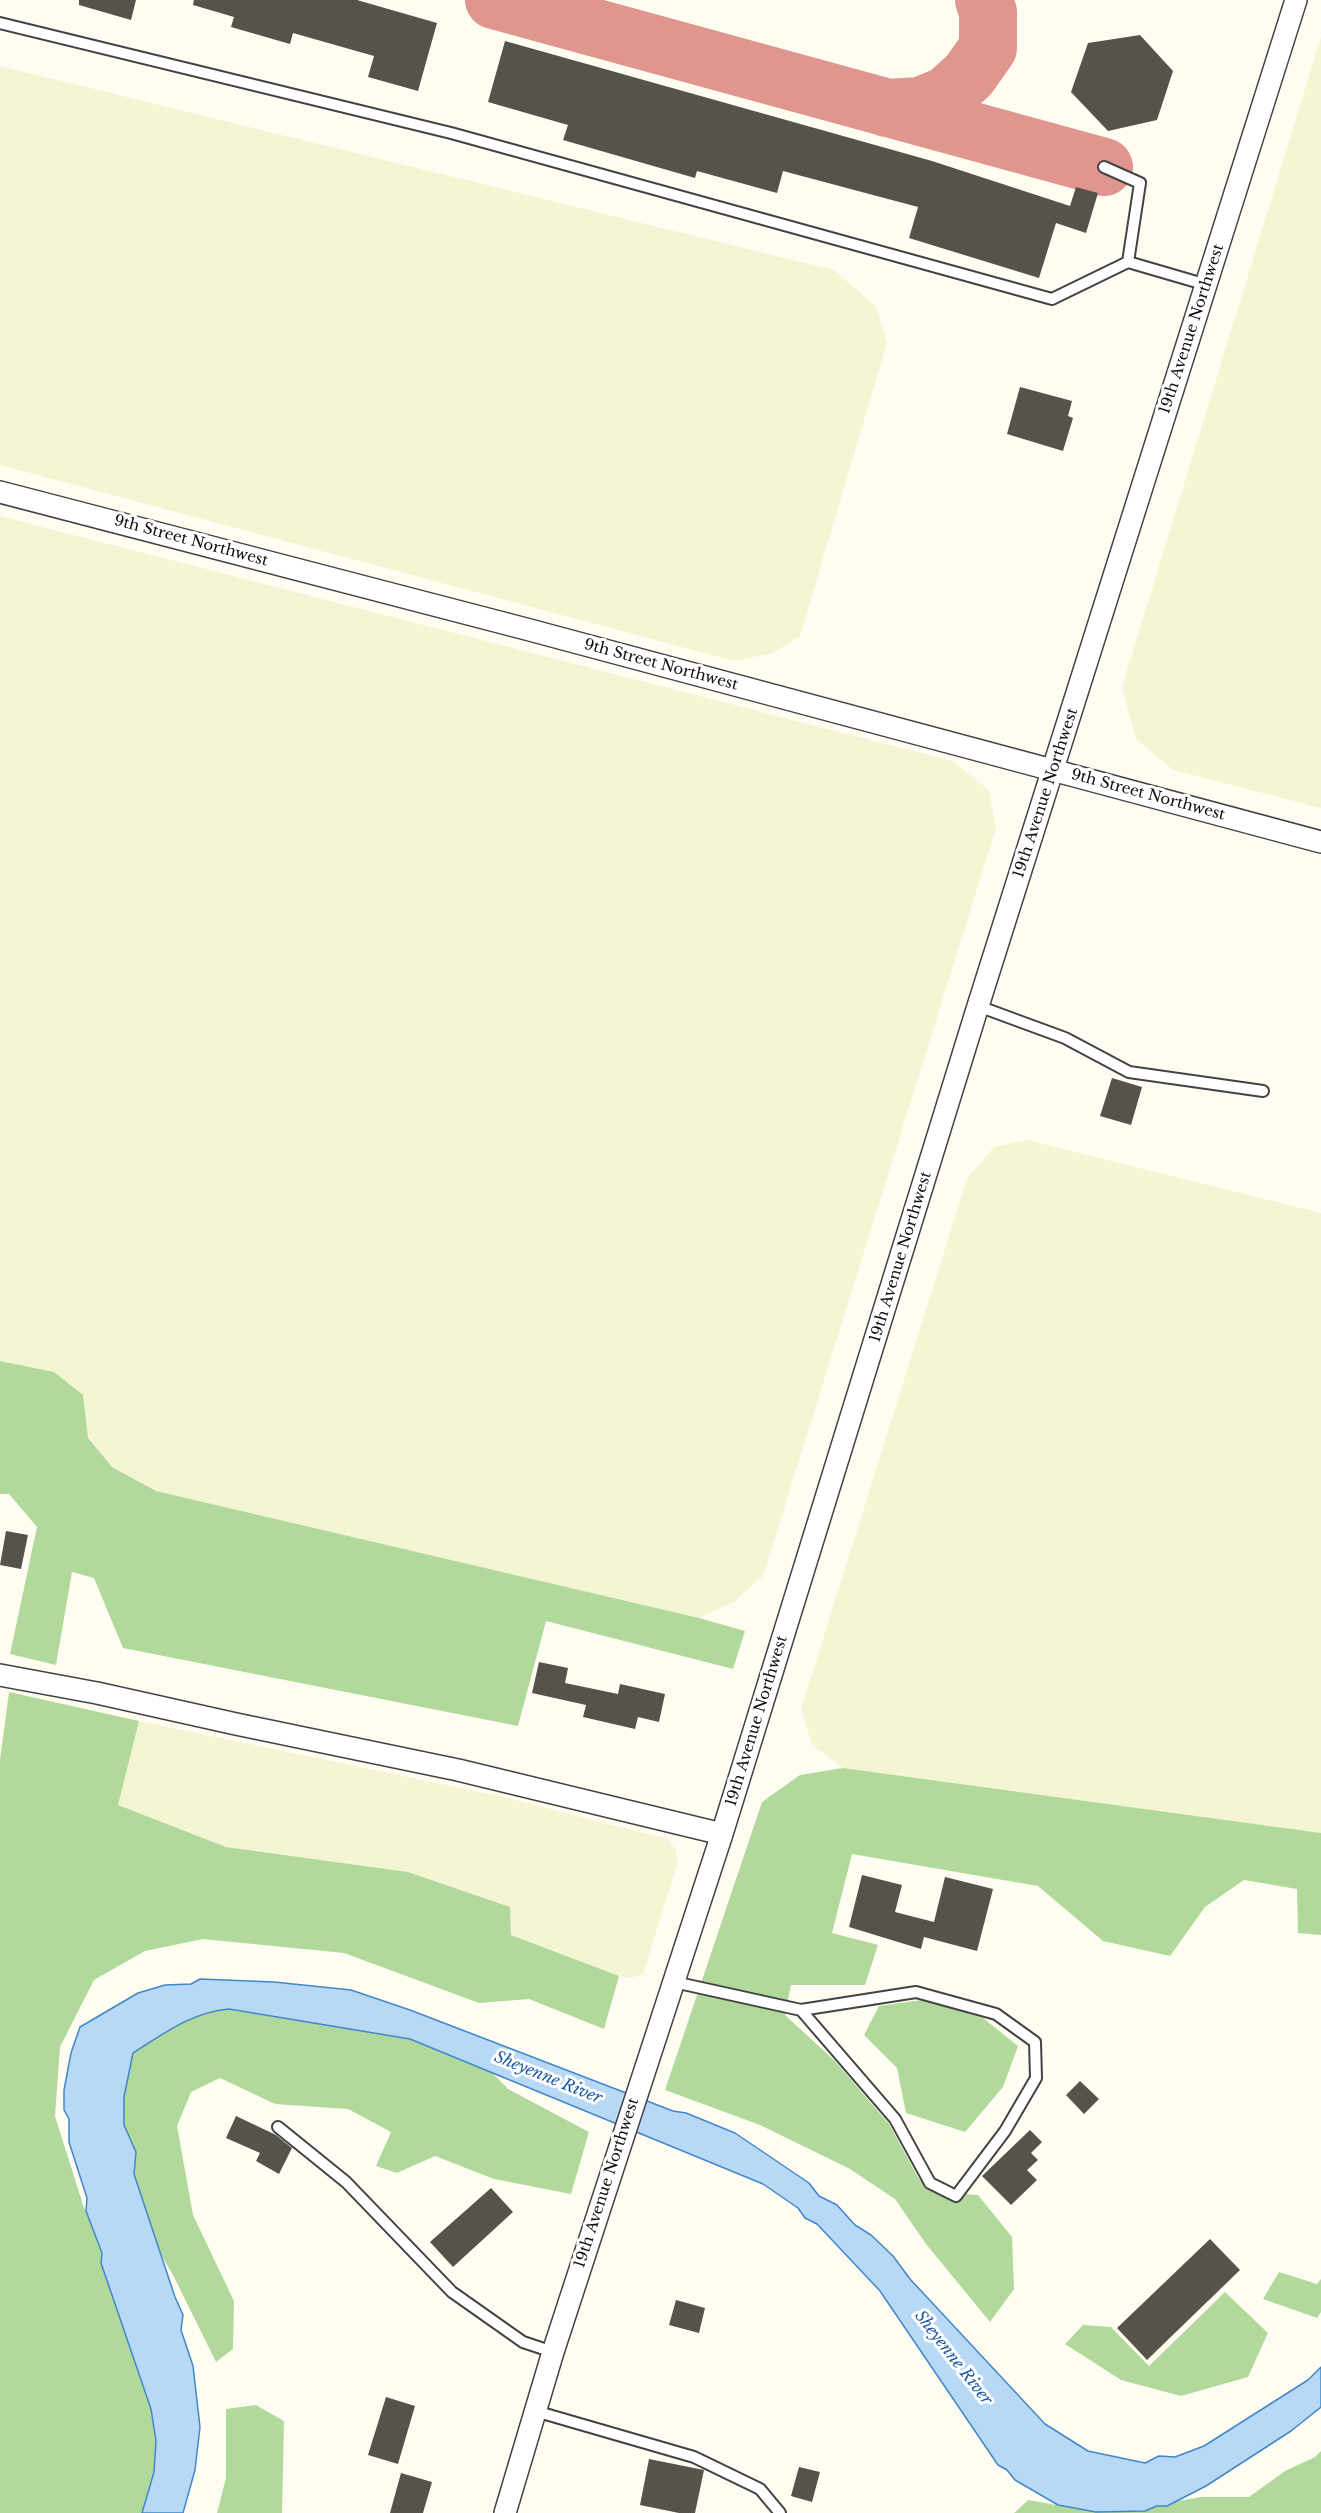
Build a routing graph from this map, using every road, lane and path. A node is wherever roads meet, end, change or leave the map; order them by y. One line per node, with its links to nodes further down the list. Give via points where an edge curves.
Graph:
1 (1296, 0): 5 (street, 19th Avenue Northwest)
2 (0, 22): 4 (lane, via 451,133 1052,299)
3 (1104, 167): 4 (lane, via 1140,183)
4 (1128, 262): 5 (lane)
5 (1207, 285): 7 (street, 19th Avenue Northwest)
6 (0, 492): 7 (street, 9th Street Northwest)
7 (1053, 770): 8 (street, 9th Street Northwest); 9 (street, 19th Avenue Northwest)
8 (1321, 842)
9 (978, 1006): 10 (lane, via 1065,1038 1129,1072); 12 (street, 19th Avenue Northwest)
10 (1263, 1091)
11 (0, 1675): 12 (street, via 458,1770)
12 (722, 1834): 13 (street, 19th Avenue Northwest)
13 (674, 1982): 14 (lane); 16 (street, 19th Avenue Northwest)
14 (801, 2010): 14 (lane, via 916,1992 996,2014 1035,2042 1036,2078 1005,2131 956,2196 930,2183 895,2119)
15 (278, 2127): 16 (lane, via 346,2182 452,2292 522,2342)
16 (553, 2352): 17 (street, 19th Avenue Northwest)
17 (535, 2411): 18 (street, 19th Avenue Northwest); 19 (lane, via 694,2457 759,2488)
18 (505, 2513)
19 (780, 2513)

